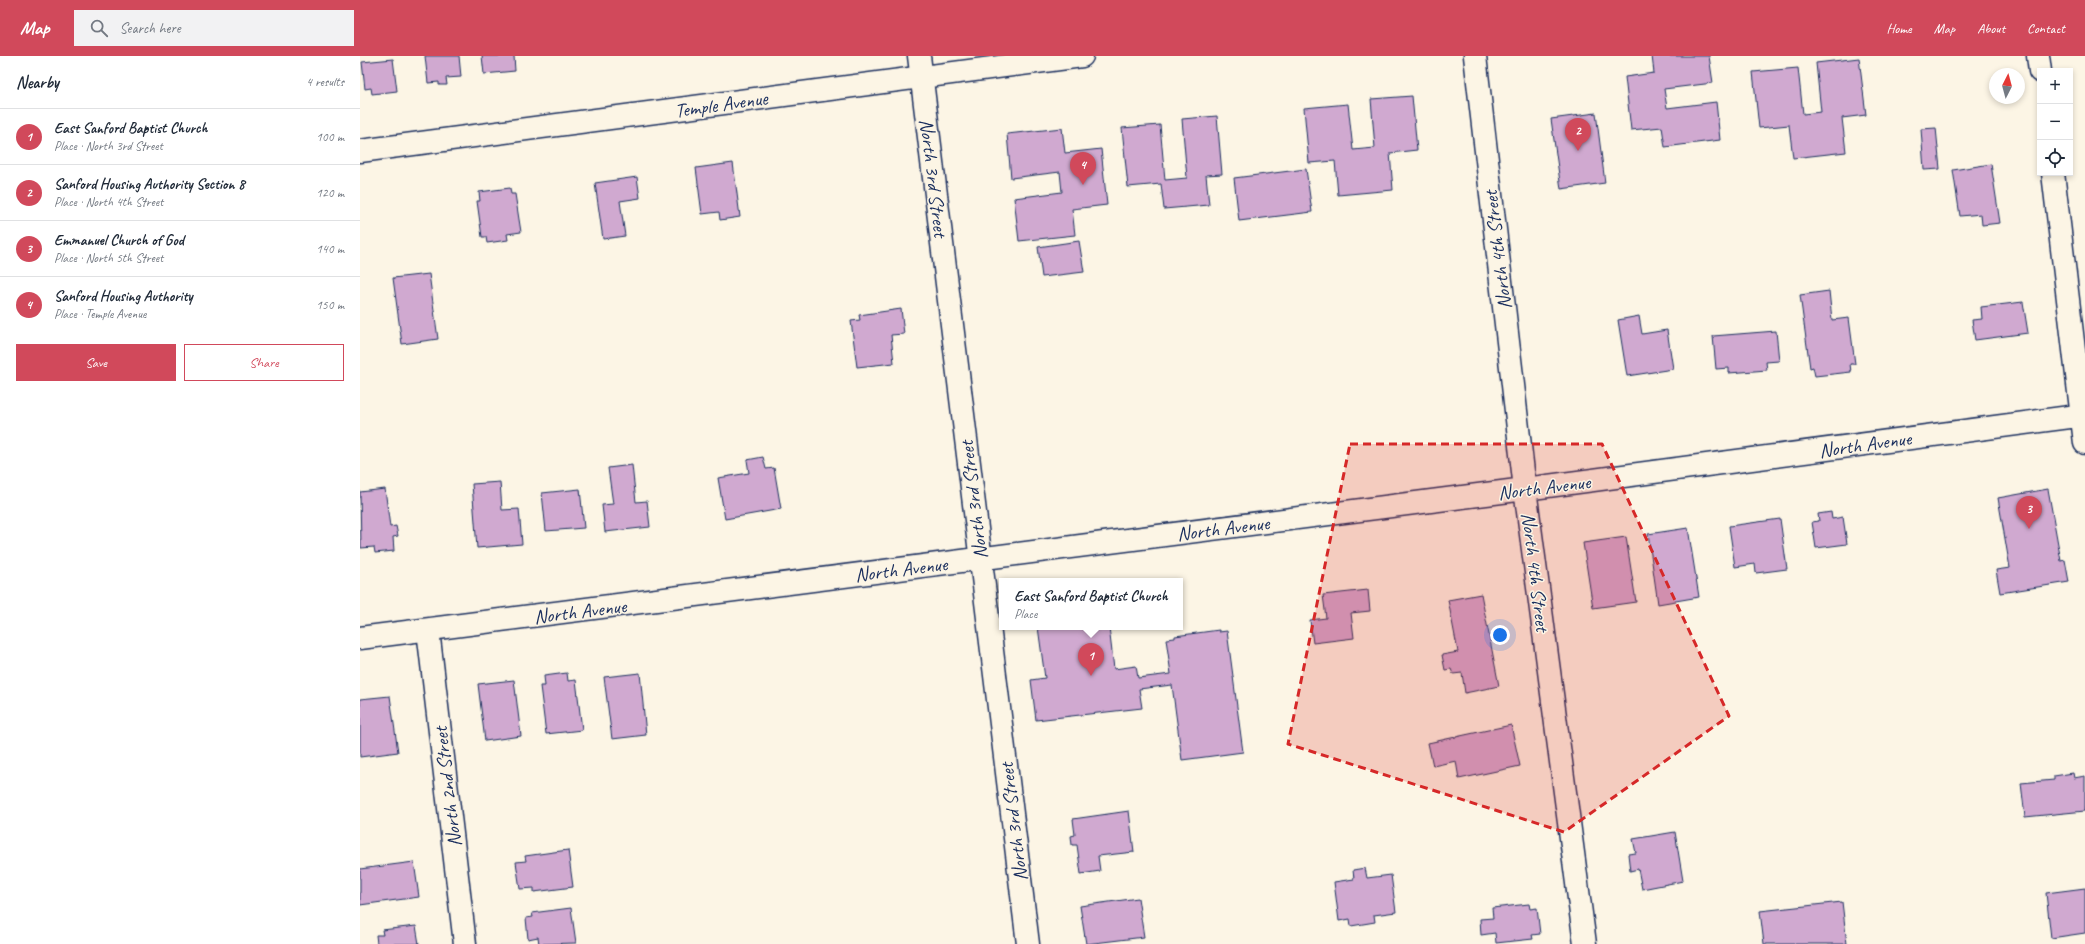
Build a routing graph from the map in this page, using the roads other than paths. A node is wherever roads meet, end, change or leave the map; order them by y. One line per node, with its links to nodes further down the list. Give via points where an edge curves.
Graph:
1 (1082, 56): 4 (street, Temple Avenue)
2 (1475, 56): 10 (street, North 4th Street)
3 (2038, 56): 5 (street)
4 (920, 67): 6 (street, Temple Avenue); 11 (street, North 3rd Street)
5 (2040, 68)
6 (360, 152)
7 (2053, 176): 8 (street)
8 (2083, 415): 9 (street); 10 (street, North Avenue)
9 (2085, 443)
10 (1525, 489): 11 (street, North Avenue); 16 (street, North 4th Street)
11 (981, 559): 12 (street, North Avenue); 15 (street, North 3rd Street)
12 (428, 630): 13 (street, North Avenue); 14 (street, North 2nd Street)
13 (360, 638)
14 (465, 944)
15 (1028, 944)
16 (1584, 944)

